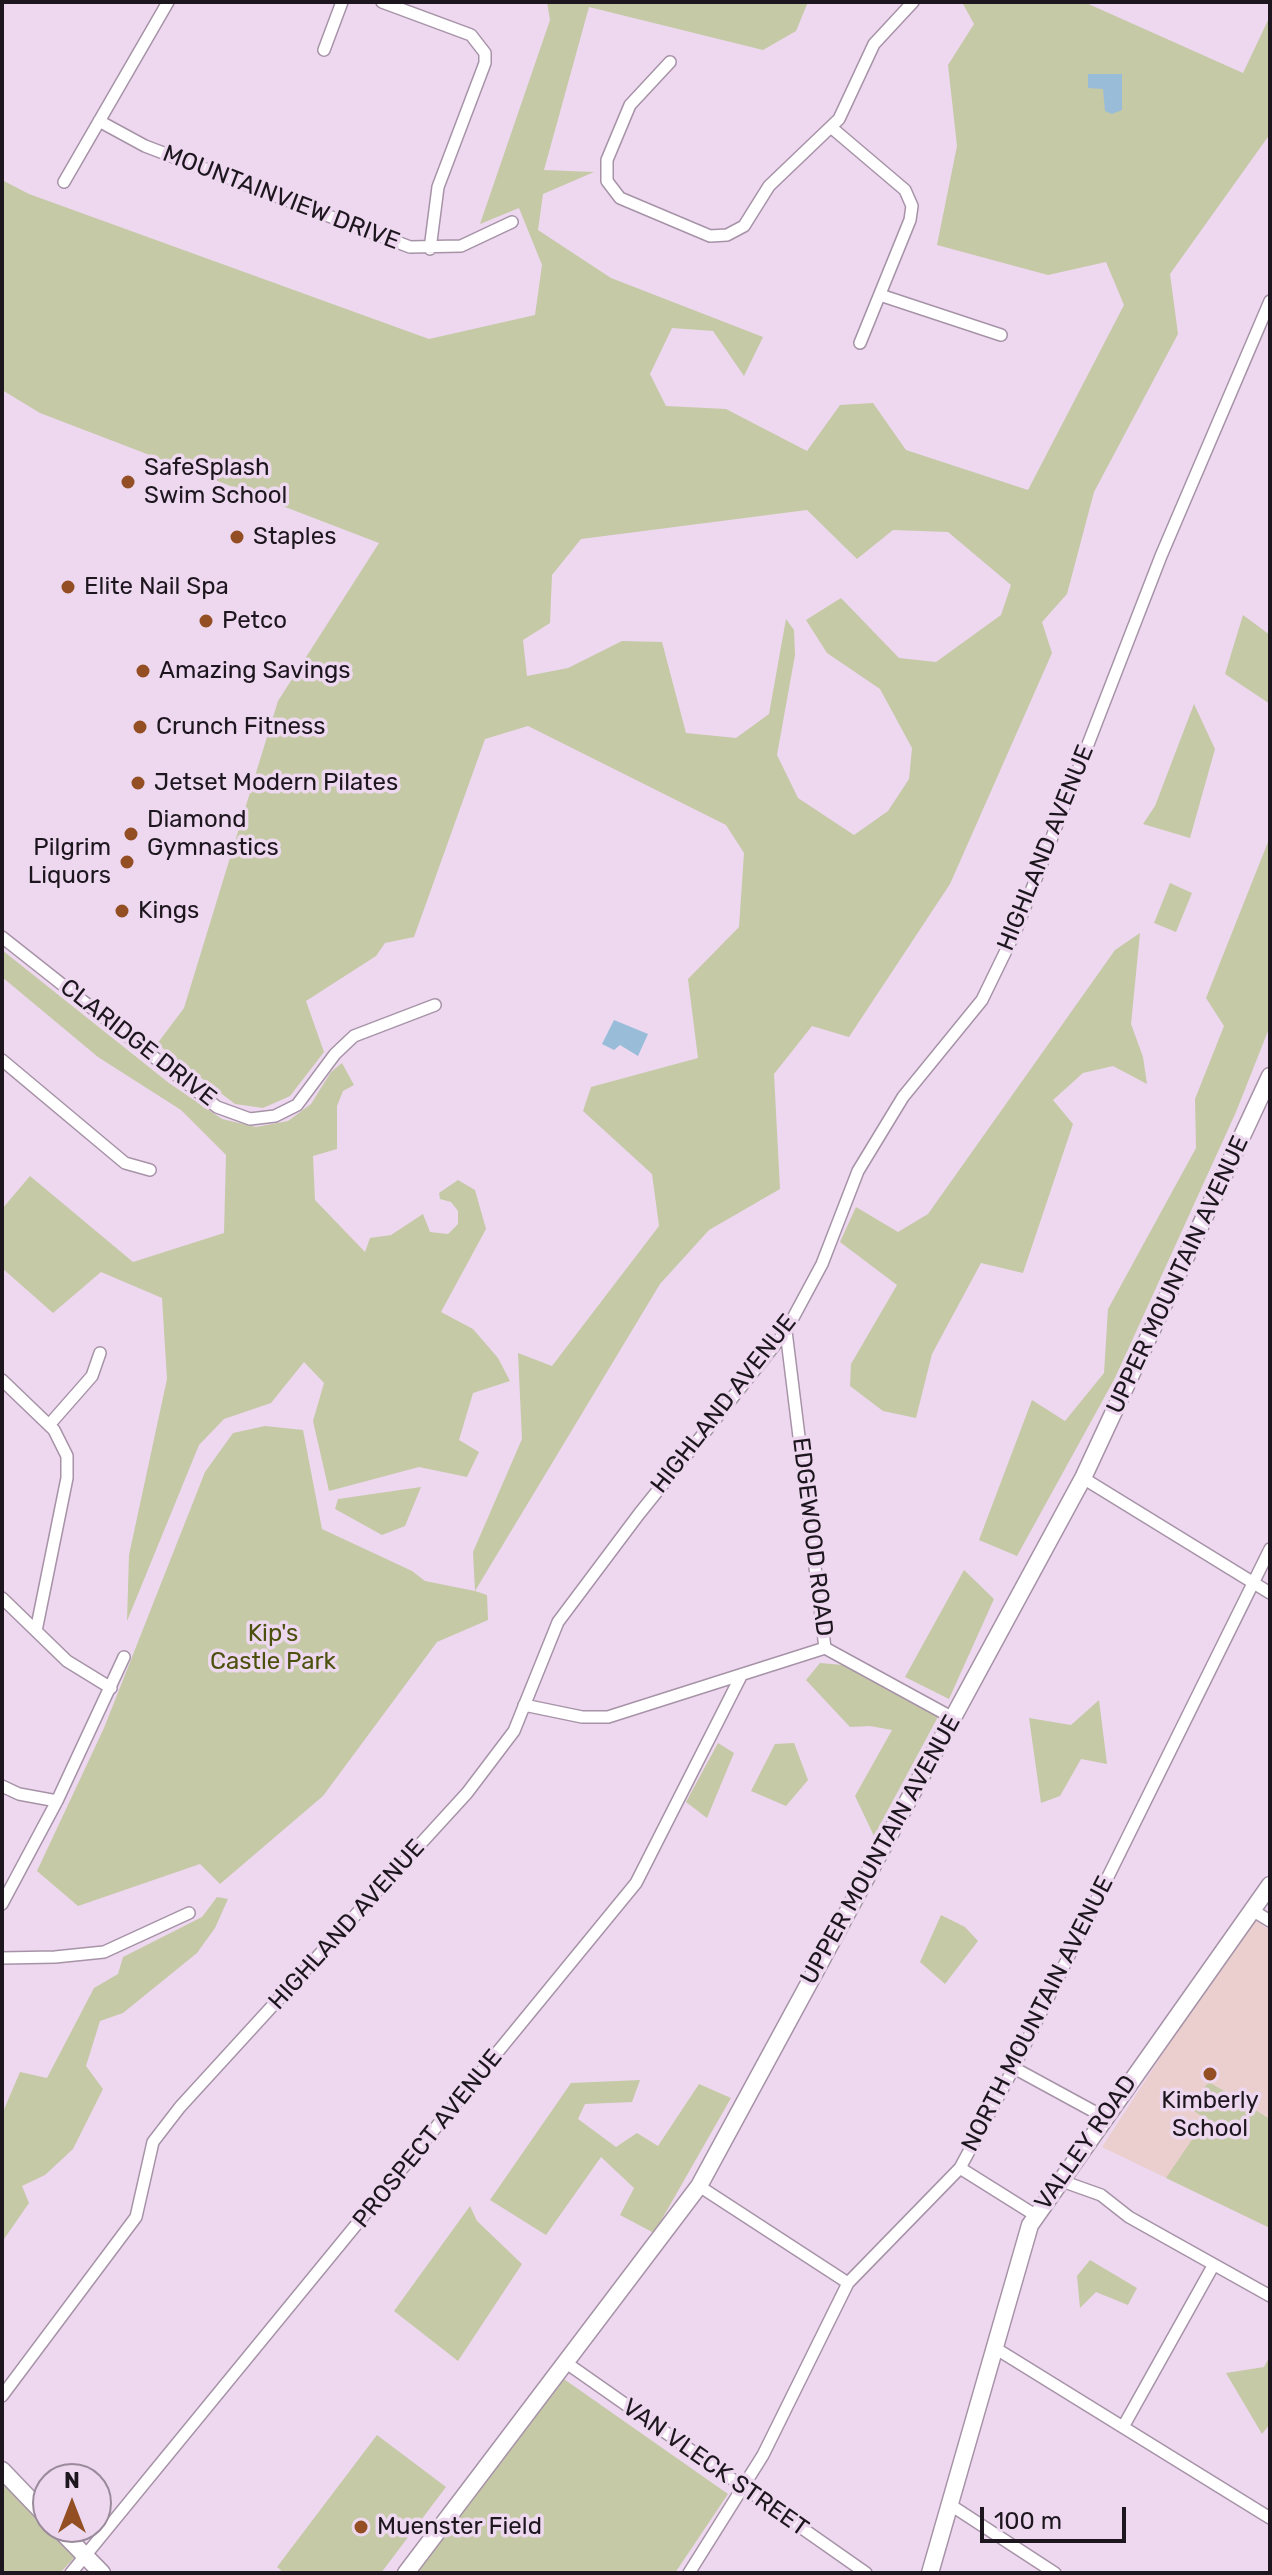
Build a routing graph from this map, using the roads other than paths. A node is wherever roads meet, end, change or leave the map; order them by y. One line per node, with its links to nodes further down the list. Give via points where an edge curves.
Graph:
1 (168, 2): 7 (street)
2 (342, 2): 5 (street)
3 (382, 2): 11 (street, via 471,35 485,53 438,187)
4 (913, 2): 8 (street, via 874,44)
5 (324, 50)
6 (670, 62): 8 (street, via 630,105 607,160 607,181 620,198 710,236 744,226 769,186)
7 (99, 121): 9 (street); 11 (street, MOUNTAINVIEW DRIVE, via 145,146 400,245)
8 (832, 128): 12 (street, via 905,190 911,201 910,220)
9 (64, 182)
10 (512, 222): 11 (street, MOUNTAINVIEW DRIVE, via 471,244)
11 (430, 249)
12 (880, 295): 14 (street); 15 (street)
13 (1270, 301): 21 (street, HIGHLAND AVENUE, via 1161,556 1016,930 982,1000 903,1097 858,1171 822,1264)
14 (1001, 335)
15 (860, 343)
16 (2, 937): 17 (street, CLARIDGE DRIVE, via 217,1107 250,1119 275,1116 297,1105 354,1036)
17 (435, 1005)
18 (2, 1060): 20 (street, via 125,1163)
19 (1270, 1076): 25 (street, UPPER MOUNTAIN AVENUE)
20 (150, 1170)
21 (786, 1331): 31 (street, EDGEWOOD ROAD); 35 (street, HIGHLAND AVENUE, via 558,1622)
22 (100, 1353): 24 (street, via 92,1376)
23 (2, 1380): 24 (street)
24 (49, 1425): 30 (street, via 62,1442 68,1470)
25 (1083, 1478): 27 (street); 36 (street, UPPER MOUNTAIN AVENUE)
26 (1270, 1549): 27 (street, NORTH MOUNTAIN AVENUE)
27 (1253, 1582): 28 (street); 45 (street, NORTH MOUNTAIN AVENUE)
28 (1270, 1593)
29 (2, 1598): 30 (street)
30 (36, 1631): 34 (street, via 67,1661)
31 (825, 1648): 33 (street); 36 (street, EDGEWOOD ROAD)
32 (124, 1657): 34 (street)
33 (741, 1676): 35 (street, via 608,1717); 64 (street, PROSPECT AVENUE, via 636,1883)
34 (111, 1688): 38 (street)
35 (524, 1705): 56 (street, HIGHLAND AVENUE, via 514,1731 467,1793 153,2142 136,2217)
36 (953, 1718): 49 (street, UPPER MOUNTAIN AVENUE)
37 (2, 1786): 38 (street)
38 (57, 1801): 40 (street)
39 (1270, 1885): 41 (street, VALLEY ROAD)
40 (2, 1904)
41 (1252, 1910): 43 (street); 46 (street, VALLEY ROAD)
42 (189, 1913): 44 (street, via 104,1952)
43 (1270, 1921)
44 (2, 1958)
45 (1014, 2068): 46 (street); 47 (street, NORTH MOUNTAIN AVENUE)
46 (1104, 2117): 48 (street, VALLEY ROAD)
47 (960, 2168): 50 (street); 52 (street, NORTH MOUNTAIN AVENUE)
48 (1059, 2180): 50 (street, VALLEY ROAD); 51 (street, via 1101,2195)
49 (699, 2186): 52 (street); 55 (street, UPPER MOUNTAIN AVENUE)
50 (1035, 2215): 54 (street, VALLEY ROAD)
51 (1213, 2266): 53 (street); 57 (street)
52 (848, 2283): 59 (street, NORTH MOUNTAIN AVENUE)
53 (1270, 2296)
54 (995, 2348): 57 (street); 61 (street, VALLEY ROAD)
55 (565, 2362): 59 (street, VAN VLECK STREET); 67 (street, UPPER MOUNTAIN AVENUE)
56 (2, 2396)
57 (1123, 2427): 62 (street)
58 (2, 2470): 60 (street)
59 (744, 2488): 68 (street, NORTH MOUNTAIN AVENUE); 69 (street, VAN VLECK STREET)
60 (32, 2501)
61 (949, 2504): 70 (street, VALLEY ROAD); 71 (street)
62 (1270, 2518)
63 (72, 2543): 64 (street)
64 (85, 2557): 65 (street, PROSPECT AVENUE); 66 (street)
65 (71, 2573)
66 (102, 2573)
67 (406, 2573)
68 (689, 2573)
69 (866, 2573)
70 (930, 2573)
71 (1055, 2573)

